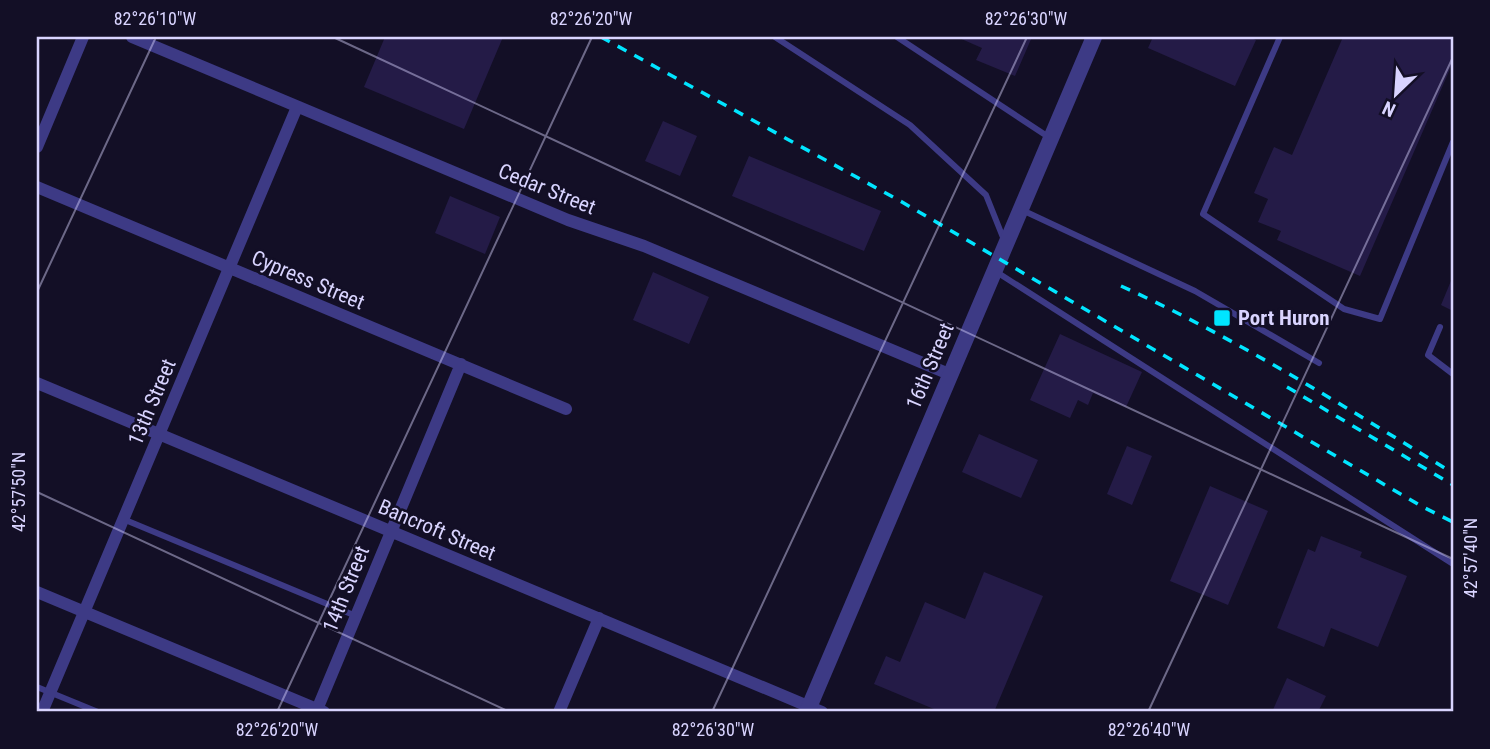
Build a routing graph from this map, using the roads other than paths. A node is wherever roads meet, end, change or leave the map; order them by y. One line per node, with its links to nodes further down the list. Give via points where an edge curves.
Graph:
1 (83, 37): 10 (street)
2 (132, 37): 7 (street, Cedar Street)
3 (775, 37): 13 (lane, via 910,125 986,195)
4 (897, 37): 8 (lane)
5 (1094, 37): 8 (street, 16th Street)
6 (1280, 37): 9 (lane, via 1203,214 1344,309 1380,319)
7 (297, 107): 14 (street, 13th Street); 19 (street, Cedar Street)
8 (1052, 139): 12 (street, 16th Street)
9 (1453, 142)
10 (37, 147)
11 (37, 187): 14 (street, Cypress Street)
12 (1021, 210): 13 (street, 16th Street); 17 (lane, via 1195,291)
13 (1006, 243): 15 (street, 16th Street)
14 (230, 268): 18 (street, Cypress Street); 23 (street, 13th Street)
15 (994, 270): 19 (street, 16th Street); 26 (lane)
16 (1440, 327): 20 (lane, via 1428,355)
17 (1319, 363)
18 (461, 365): 22 (street, Cypress Street); 25 (street, 14th Street)
19 (949, 374): 33 (street, 16th Street)
20 (1453, 374)
21 (37, 383): 23 (street, Bancroft Street)
22 (566, 409)
23 (159, 434): 24 (street, 13th Street); 25 (street, Bancroft Street)
24 (123, 519): 28 (street, 13th Street); 29 (lane)
25 (391, 531): 29 (street, 14th Street); 30 (street, Bancroft Street)
26 (1453, 564)
27 (37, 592): 28 (street)
28 (84, 611): 32 (street, 13th Street); 34 (street)
29 (356, 616): 34 (street, 14th Street)
30 (599, 618): 33 (street, Bancroft Street); 37 (street)
31 (37, 687): 32 (lane)
32 (50, 693): 35 (street, 13th Street); 36 (lane)
33 (812, 710)
34 (319, 711)
35 (42, 712)
36 (98, 712)
37 (559, 712)

